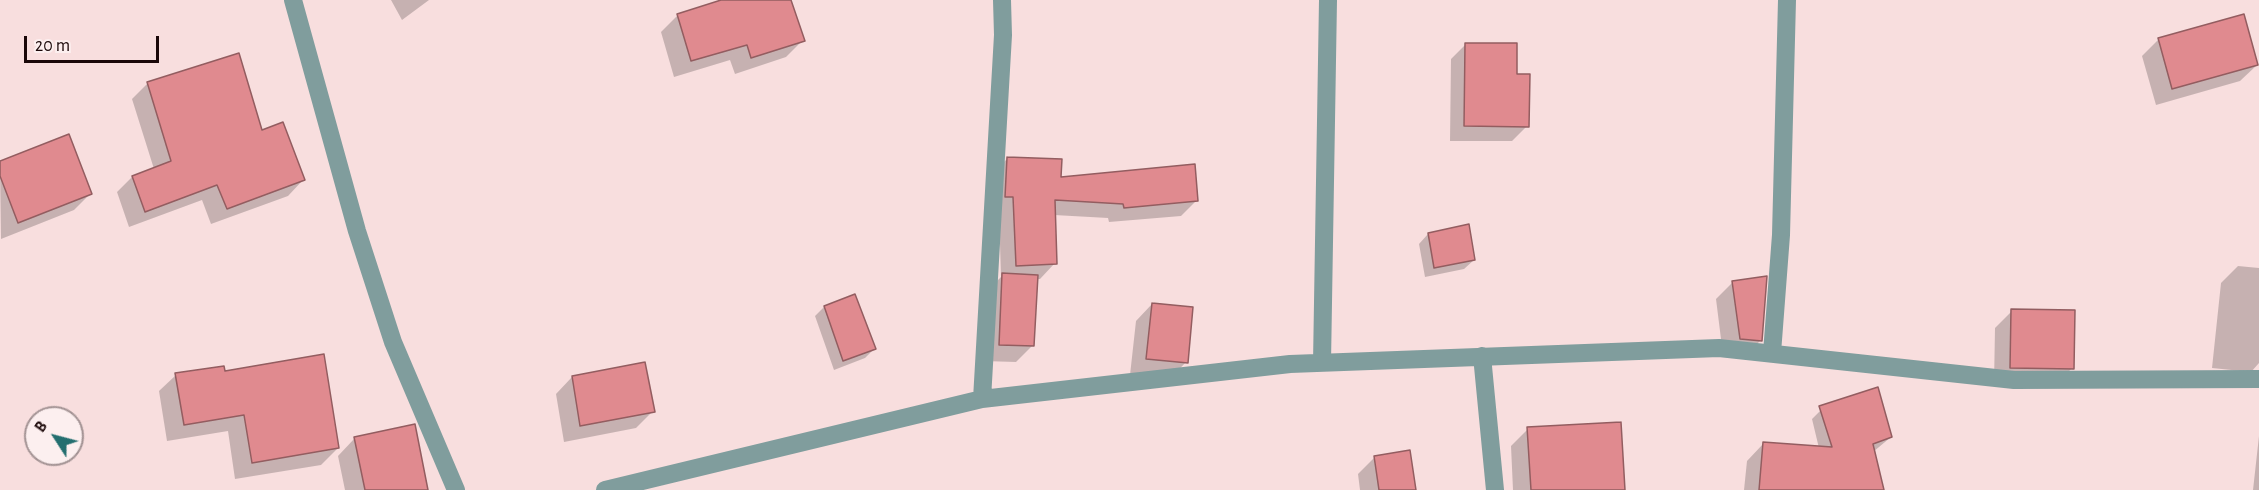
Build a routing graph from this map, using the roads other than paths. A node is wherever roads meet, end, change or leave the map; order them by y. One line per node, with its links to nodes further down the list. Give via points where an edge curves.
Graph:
1 (293, 0): 10 (street, via 357,231 393,342)
2 (1002, 0): 9 (street)
3 (1328, 0): 7 (street)
4 (1787, 0): 5 (street, via 1781,235)
5 (1772, 354): 6 (street, via 1719,348); 8 (street, via 2014,380)
6 (1482, 356): 7 (street); 12 (street)
7 (1322, 363): 9 (street)
8 (2259, 379)
9 (982, 399): 11 (street)
10 (456, 490)
11 (605, 490)
12 (1495, 490)

